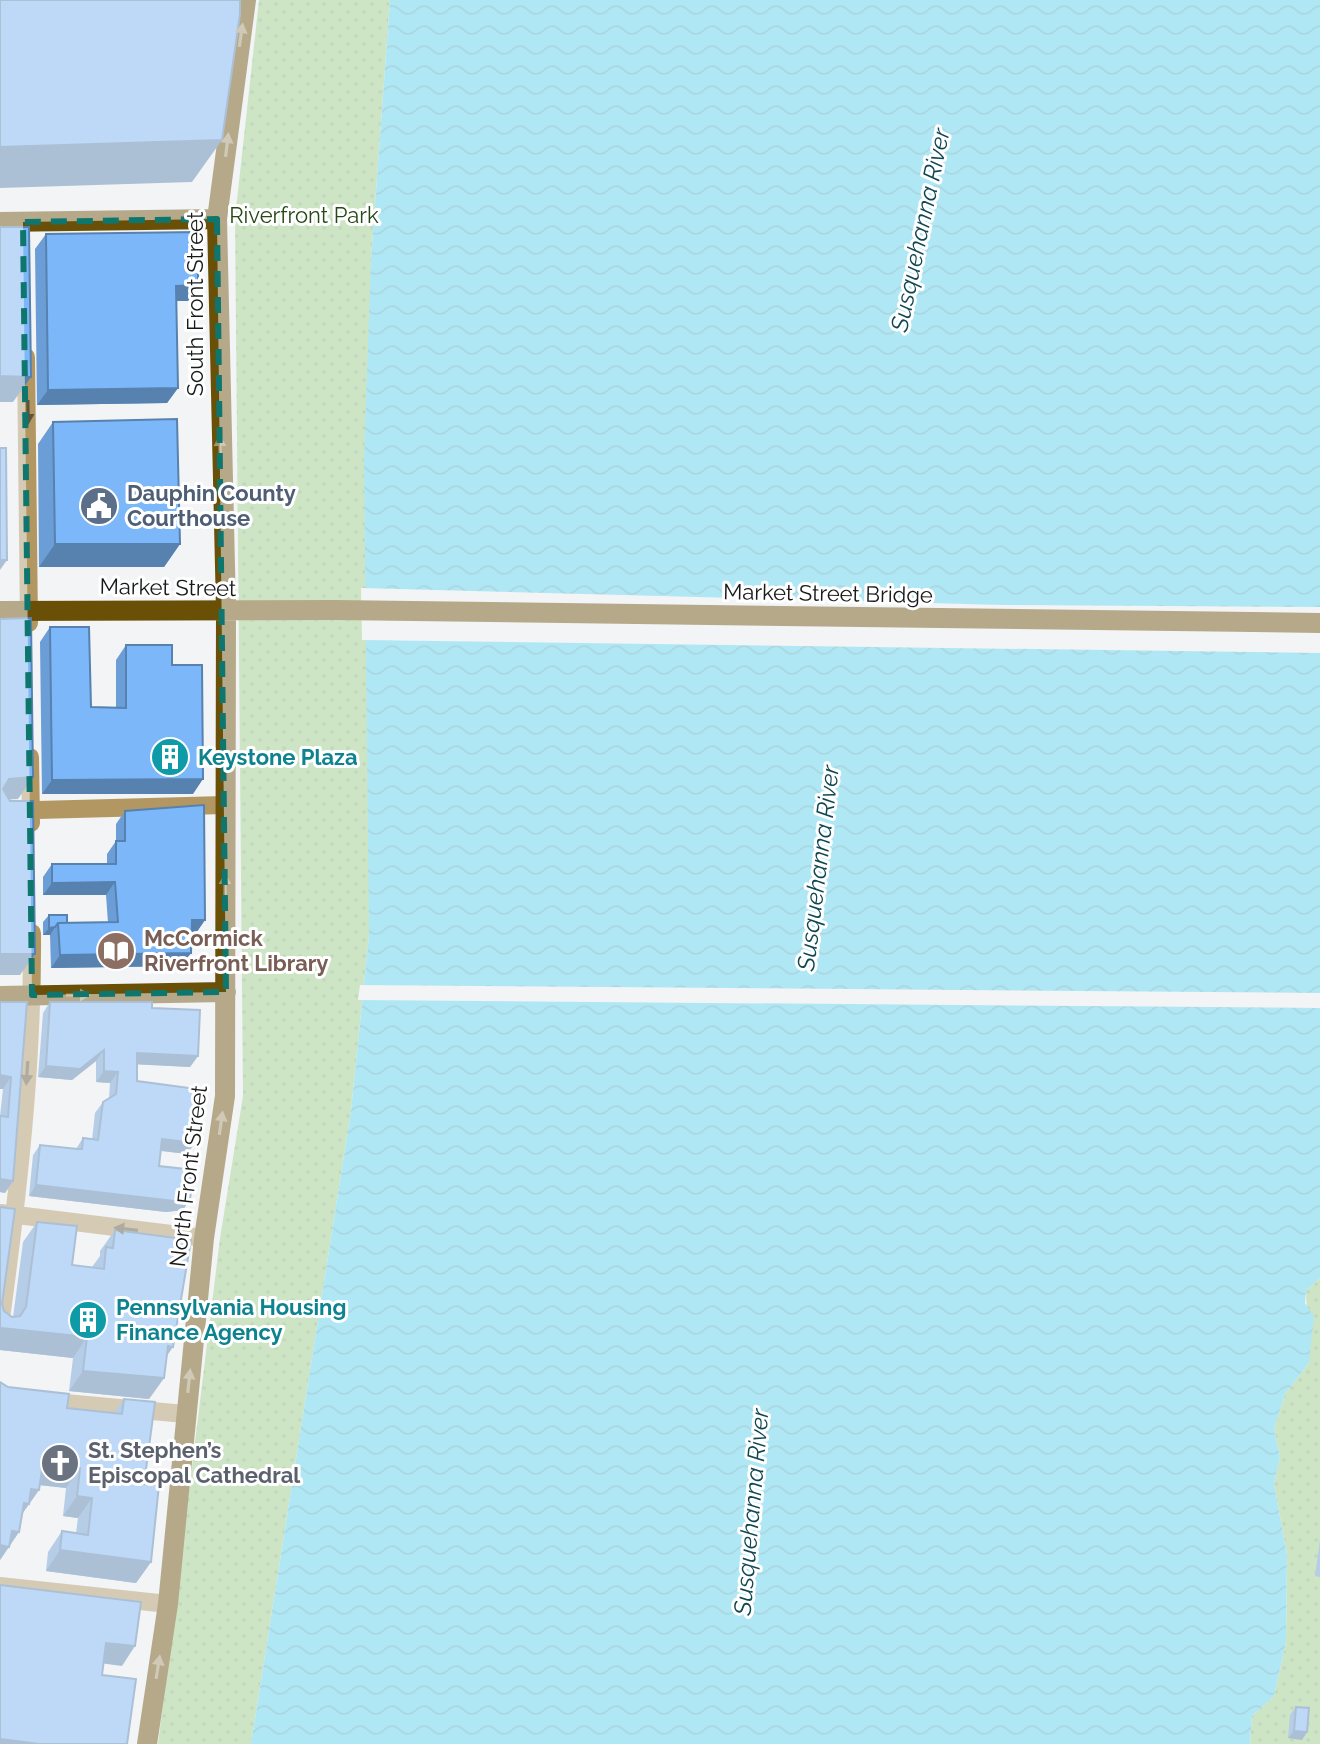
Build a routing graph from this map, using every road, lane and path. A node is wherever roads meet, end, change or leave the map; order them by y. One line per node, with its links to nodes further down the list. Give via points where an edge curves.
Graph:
1 (246, 0): 2 (main road, South Front Street, one-way to 1)
2 (217, 219): 4 (main road); 8 (main road, South Front Street, one-way to 2)
3 (0, 222): 4 (main road)
4 (23, 222): 5 (street)
5 (23, 244)
6 (26, 338): 7 (street, one-way to 7)
7 (29, 610): 8 (main road, Market Street); 10 (main road, Market Street); 12 (street)
8 (226, 610): 9 (main road, Market Street); 14 (main road, North Front Street)
9 (335, 610): 11 (main road, Market Street Bridge)
10 (0, 611)
11 (1320, 623)
12 (29, 636)
13 (30, 731): 16 (street)
14 (224, 805): 16 (street); 19 (main road, North Front Street, one-way to 14)
15 (0, 811): 16 (street)
16 (31, 811): 17 (street)
17 (31, 837)
18 (32, 914): 20 (street)
19 (226, 992): 20 (main road, one-way to 19); 23 (main road, North Front Street, one-way to 19, via 225,1096)
20 (32, 995): 21 (main road); 22 (street, one-way to 22)
21 (0, 996)
22 (7, 1214): 23 (street, one-way to 22); 24 (street)
23 (204, 1238): 26 (main road, North Front Street, one-way to 23)
24 (0, 1326)
25 (0, 1397): 26 (street)
26 (185, 1414): 28 (main road, North Front Street)
27 (0, 1586): 28 (street)
28 (168, 1604): 29 (main road, North Front Street, one-way to 28)
29 (147, 1744)

